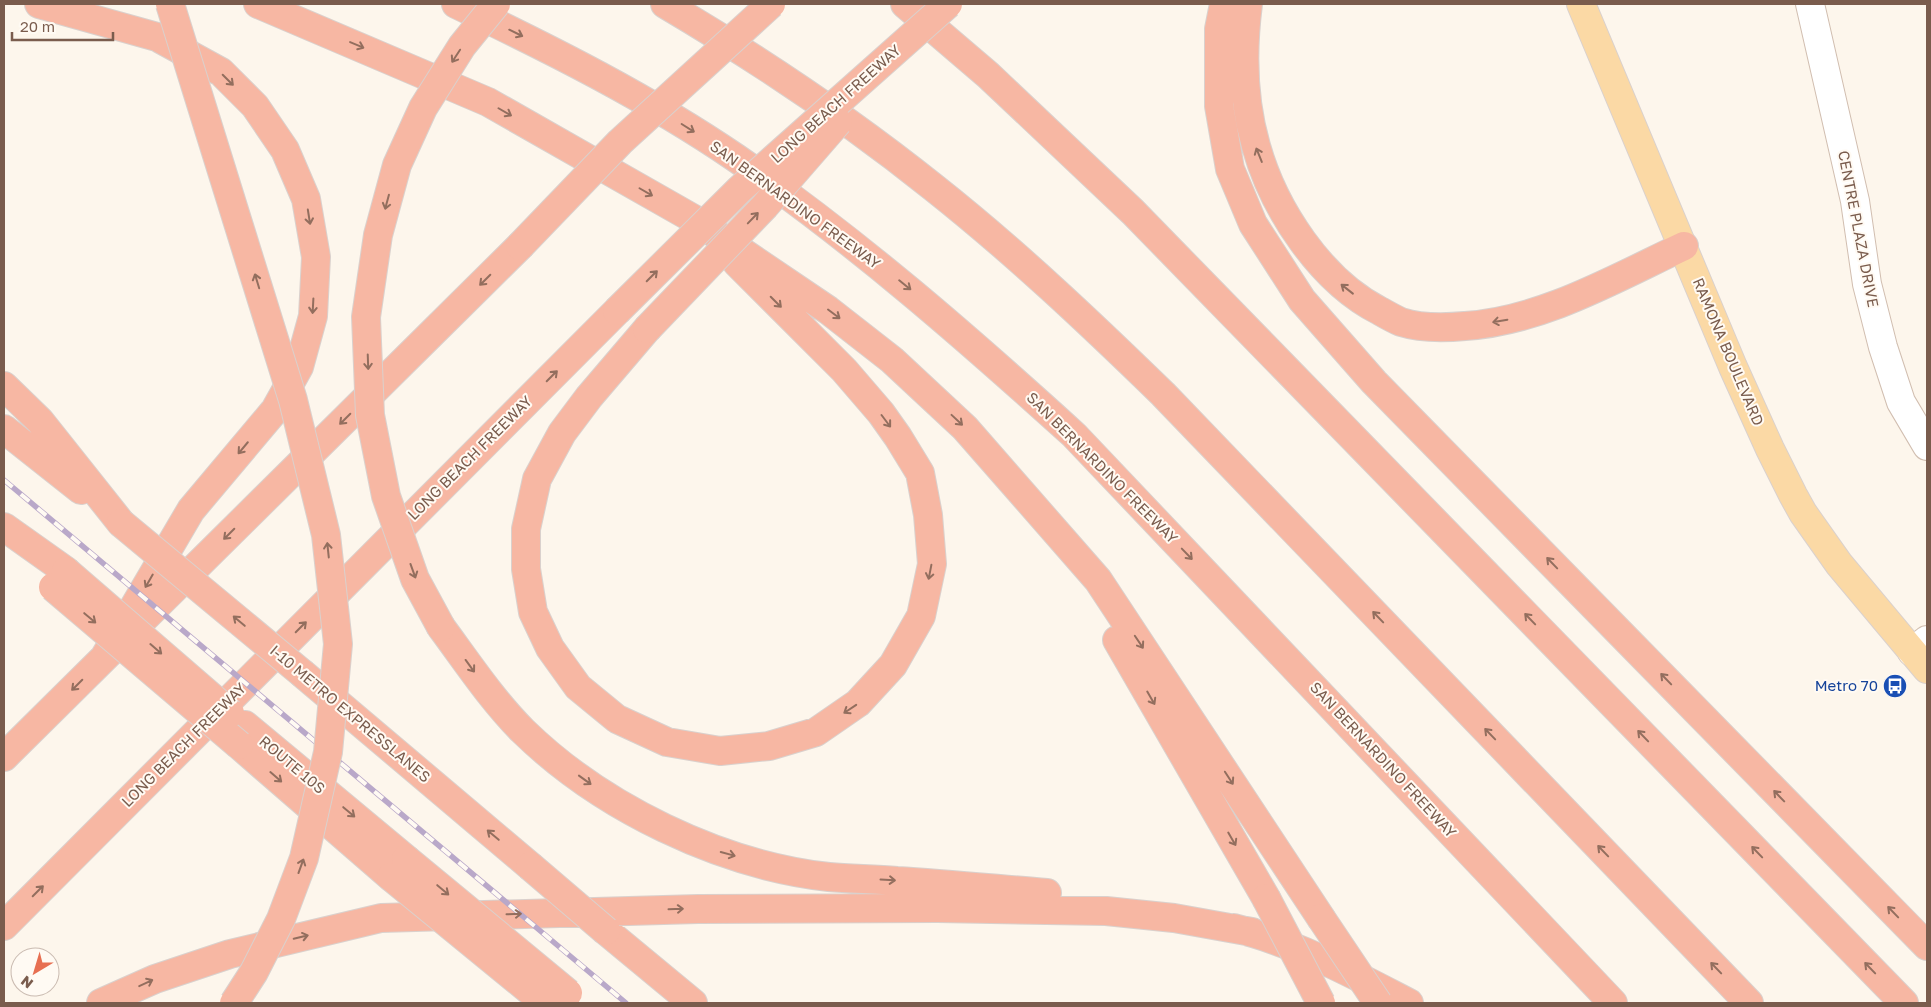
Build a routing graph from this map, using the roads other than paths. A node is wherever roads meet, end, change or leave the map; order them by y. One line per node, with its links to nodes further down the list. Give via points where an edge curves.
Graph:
1 (39, 4): 28 (highway, one-way to 28, via 157,36 221,72 255,106 285,150 306,199 316,257 313,316 299,368 275,410 191,510)
2 (170, 4): 35 (highway, one-way to 2, bridge, via 281,919 304,858 328,752 338,644 326,535 293,400)
3 (258, 4): 17 (highway, one-way to 17, via 488,102)
4 (456, 4): 40 (highway, SAN BERNARDINO FREEWAY, one-way to 40, via 600,76 735,158 904,285 982,351 1074,435)
5 (496, 4): 31 (highway, one-way to 31, bridge, via 462,46 423,108 397,166 378,235 366,317 370,415 386,496 416,579 441,627 485,688 523,731 612,800 659,826 718,851 828,876 1062,895 1143,907)
6 (665, 4): 41 (highway, one-way to 6, via 1163,394 1049,286 933,187 866,136 790,81)
7 (749, 4): 16 (highway, bridge)
8 (771, 4): 16 (highway, bridge)
9 (905, 4): 42 (highway, one-way to 9, via 1133,212 988,75)
10 (948, 4): 15 (highway, LONG BEACH FREEWAY, bridge)
11 (1224, 4): 32 (highway, one-way to 11, via 1374,382 1302,300 1253,224 1230,169 1219,106 1219,29)
12 (1248, 4): 18 (highway, one-way to 12, via 1547,309 1504,321 1435,327 1400,322 1368,305 1342,285 1309,251 1290,225 1264,169 1256,146 1244,62)
13 (1581, 4): 18 (main road, RAMONA BOULEVARD)
14 (1810, 4): 21 (street, CENTRE PLAZA DRIVE, via 1855,201 1867,284 1883,347 1901,402)
15 (915, 34): 17 (highway, one-way to 15, bridge, via 844,370 898,437 920,473 932,564 921,616 893,665 858,703 816,732 769,746 720,751 667,742 617,719 578,687 550,648 533,612 526,569 526,529 538,479 562,433 589,397 647,329 764,206); 30 (highway, LONG BEACH FREEWAY, one-way to 15, bridge, via 740,189)
16 (620, 142): 28 (highway, one-way to 28, bridge, via 520,246)
17 (692, 218): 22 (highway, one-way to 22, via 828,310 892,360 965,428)
18 (1684, 246): 27 (main road, RAMONA BOULEVARD, via 1733,367 1803,513 1839,564)
19 (4, 386): 23 (highway, via 40,422)
20 (4, 429): 23 (highway, I-10 METRO EXPRESSLANES)
21 (1927, 446)
22 (1024, 494): 37 (highway, one-way to 37, bridge, via 1090,594 1266,898); 38 (highway, one-way to 38, bridge, via 1098,580)
23 (121, 523): 36 (highway, I-10 METRO EXPRESSLANES, one-way to 23, bridge)
24 (4, 527): 26 (highway)
25 (4, 536): 26 (highway)
26 (60, 579): 33 (highway, one-way to 33, bridge, via 390,877)
27 (1922, 654)
28 (104, 658): 29 (highway, one-way to 29)
29 (4, 757)
30 (4, 926)
31 (1252, 932): 34 (highway, one-way to 31, via 155,978 230,954 381,918 698,909 946,908 1106,912 1174,918); 39 (highway, via 1330,962)
32 (1927, 946)
33 (565, 1000)
34 (101, 1003)
35 (234, 1003)
36 (692, 1003)
37 (1321, 1003)
38 (1378, 1003)
39 (1409, 1003)
40 (1613, 1003)
41 (1749, 1003)
42 (1904, 1003)

